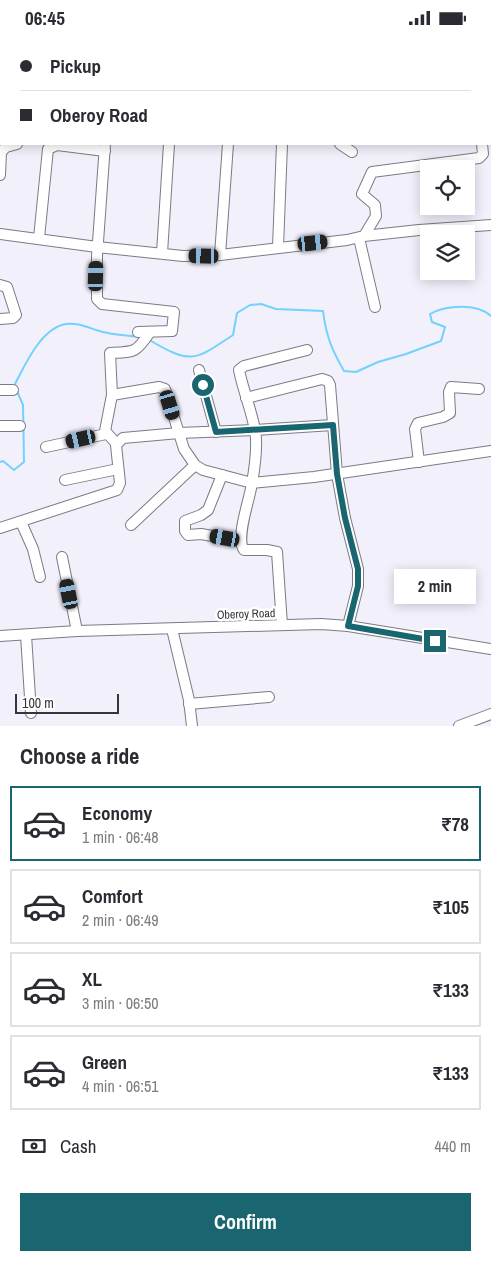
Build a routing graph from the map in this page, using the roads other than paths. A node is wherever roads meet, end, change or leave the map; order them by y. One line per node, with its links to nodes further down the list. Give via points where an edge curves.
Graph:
1 (13, 145): 10 (street, via 0,152)
2 (169, 145): 17 (street)
3 (228, 145): 18 (street)
4 (282, 145): 16 (street)
5 (342, 145): 9 (street)
6 (482, 145): 13 (street, via 483,154 479,158 372,172 362,194 375,205 376,216)
7 (47, 146): 8 (street); 14 (street)
8 (105, 147): 15 (street)
9 (352, 152)
10 (0, 175)
11 (491, 225): 13 (street)
12 (0, 234): 14 (street)
13 (362, 237): 16 (street); 20 (street)
14 (40, 239): 15 (street)
15 (98, 247): 17 (street); 23 (street, via 98,301 174,312 172,331)
16 (278, 247): 18 (street)
17 (162, 253): 18 (street)
18 (220, 255)
19 (0, 285): 21 (street, via 7,287 16,315)
20 (375, 307)
21 (0, 319)
22 (138, 331): 23 (street)
23 (150, 331): 29 (street, via 139,348 110,353)
24 (307, 350): 30 (street, via 241,367)
25 (199, 370): 35 (street)
26 (479, 389): 41 (street, via 451,387 450,413 418,423 414,429)
27 (0, 390): 28 (street)
28 (13, 390)
29 (112, 395): 36 (street, via 159,387 165,389); 37 (street)
30 (246, 398): 31 (street, via 325,379 330,385); 34 (street)
31 (333, 425): 34 (street); 44 (street)
32 (0, 426): 33 (street)
33 (20, 426)
34 (255, 430): 35 (street); 47 (street)
35 (216, 432): 36 (street)
36 (179, 433): 38 (street, via 123,438); 42 (street, via 184,449)
37 (106, 434): 38 (street); 39 (street)
38 (116, 443): 43 (street)
39 (46, 447)
40 (491, 451): 41 (street)
41 (419, 462): 44 (street)
42 (195, 465): 45 (street); 49 (street)
43 (118, 469): 46 (street); 48 (street, via 120,483 117,490)
44 (337, 474): 47 (street); 55 (street, via 358,569 358,586)
45 (222, 475): 47 (street); 51 (street, via 208,510 185,521 185,531 188,535)
46 (65, 480)
47 (252, 483): 51 (street)
48 (22, 521): 50 (street); 53 (street)
49 (131, 525)
50 (0, 528)
51 (241, 541): 54 (street, via 244,550 277,552)
52 (62, 557): 57 (street)
53 (40, 577)
54 (282, 625): 55 (street, Oberoy Road); 56 (street, Oberoy Road)
55 (348, 626): 60 (street, Oberoy Road)
56 (172, 629): 57 (street, Oberoy Road); 62 (street)
57 (77, 631): 58 (street, Oberoy Road)
58 (26, 635): 59 (street, Oberoy Road); 63 (street)
59 (0, 636)
60 (491, 649)
61 (269, 697): 62 (street)
62 (189, 704): 65 (street)
63 (31, 713)
64 (491, 714): 66 (street)
65 (192, 726)
66 (460, 726)

